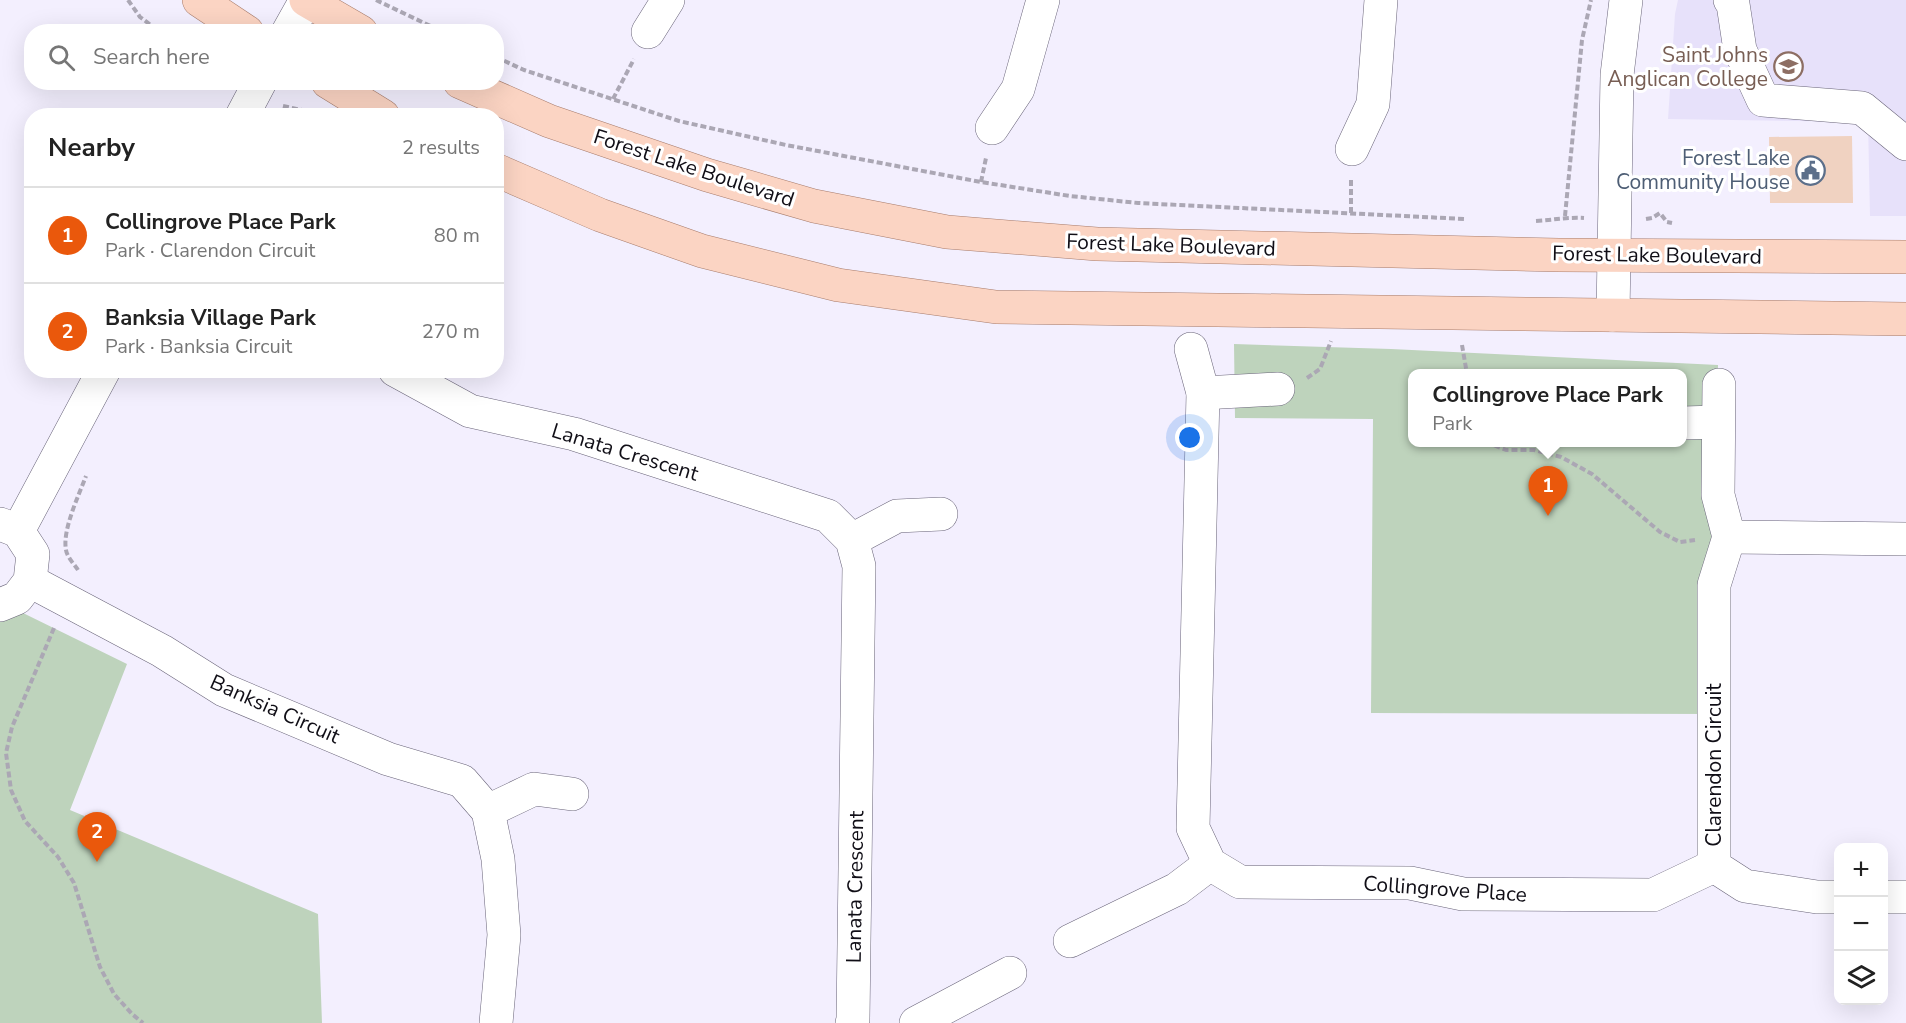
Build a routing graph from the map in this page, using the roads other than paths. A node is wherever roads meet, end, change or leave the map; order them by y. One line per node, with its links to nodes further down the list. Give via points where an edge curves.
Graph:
1 (199, 0): 8 (main road)
2 (306, 0): 9 (street); 10 (main road)
3 (669, 0): 11 (street)
4 (1042, 0): 17 (street, via 1018,89)
5 (1381, 0): 19 (street, via 1373,104)
6 (1626, 0): 21 (street, via 1617,75)
7 (1730, 0): 18 (street, via 1740,50 1763,100 1862,108)
8 (235, 24)
9 (292, 24)
10 (347, 24)
11 (648, 32)
12 (256, 90): 15 (street)
13 (341, 90): 16 (main road)
14 (478, 90): 21 (main road, Forest Lake Boulevard, via 549,121 707,175 814,206 946,232 1097,244)
15 (246, 108)
16 (370, 108)
17 (992, 128)
18 (1906, 144)
19 (1352, 149)
20 (504, 173): 23 (main road, via 600,215 702,251 838,285 996,307)
21 (1614, 255): 22 (main road, Forest Lake Boulevard); 23 (street)
22 (1906, 257)
23 (1613, 315): 24 (main road)
24 (1906, 319)
25 (1191, 349): 30 (street)
26 (99, 378): 34 (street)
27 (409, 378): 37 (street, Lanata Crescent, via 470,411 574,434 828,516)
28 (1719, 385): 31 (street)
29 (1278, 389): 30 (street)
30 (1203, 393): 42 (street, via 1193,828)
31 (1718, 422): 32 (street); 35 (street, via 1718,495)
32 (1687, 423)
33 (941, 514): 37 (street, via 897,516)
34 (9, 527): 38 (street, via 33,554)
35 (1729, 537): 36 (street); 43 (street, Clarendon Circuit, via 1714,585)
36 (1906, 539)
37 (852, 540): 49 (street, Lanata Crescent, via 859,566)
38 (30, 581): 39 (street, via 17,598); 41 (street, Banksia Circuit, via 162,651 224,690 388,759 462,781)
39 (0, 605)
40 (572, 794): 41 (street, via 534,789)
41 (488, 811): 50 (street, Banksia Circuit, via 498,859 504,935)
42 (1210, 864): 43 (street, Collingrove Place, via 1240,882 1410,883 1463,894 1653,896); 47 (street, via 1177,889)
43 (1714, 866): 44 (street, Clarendon Circuit, via 1745,885)
44 (1834, 897)
45 (1888, 897): 46 (street)
46 (1906, 897)
47 (1070, 941)
48 (1010, 973): 51 (street)
49 (860, 1022)
50 (496, 1023)
51 (916, 1023)

